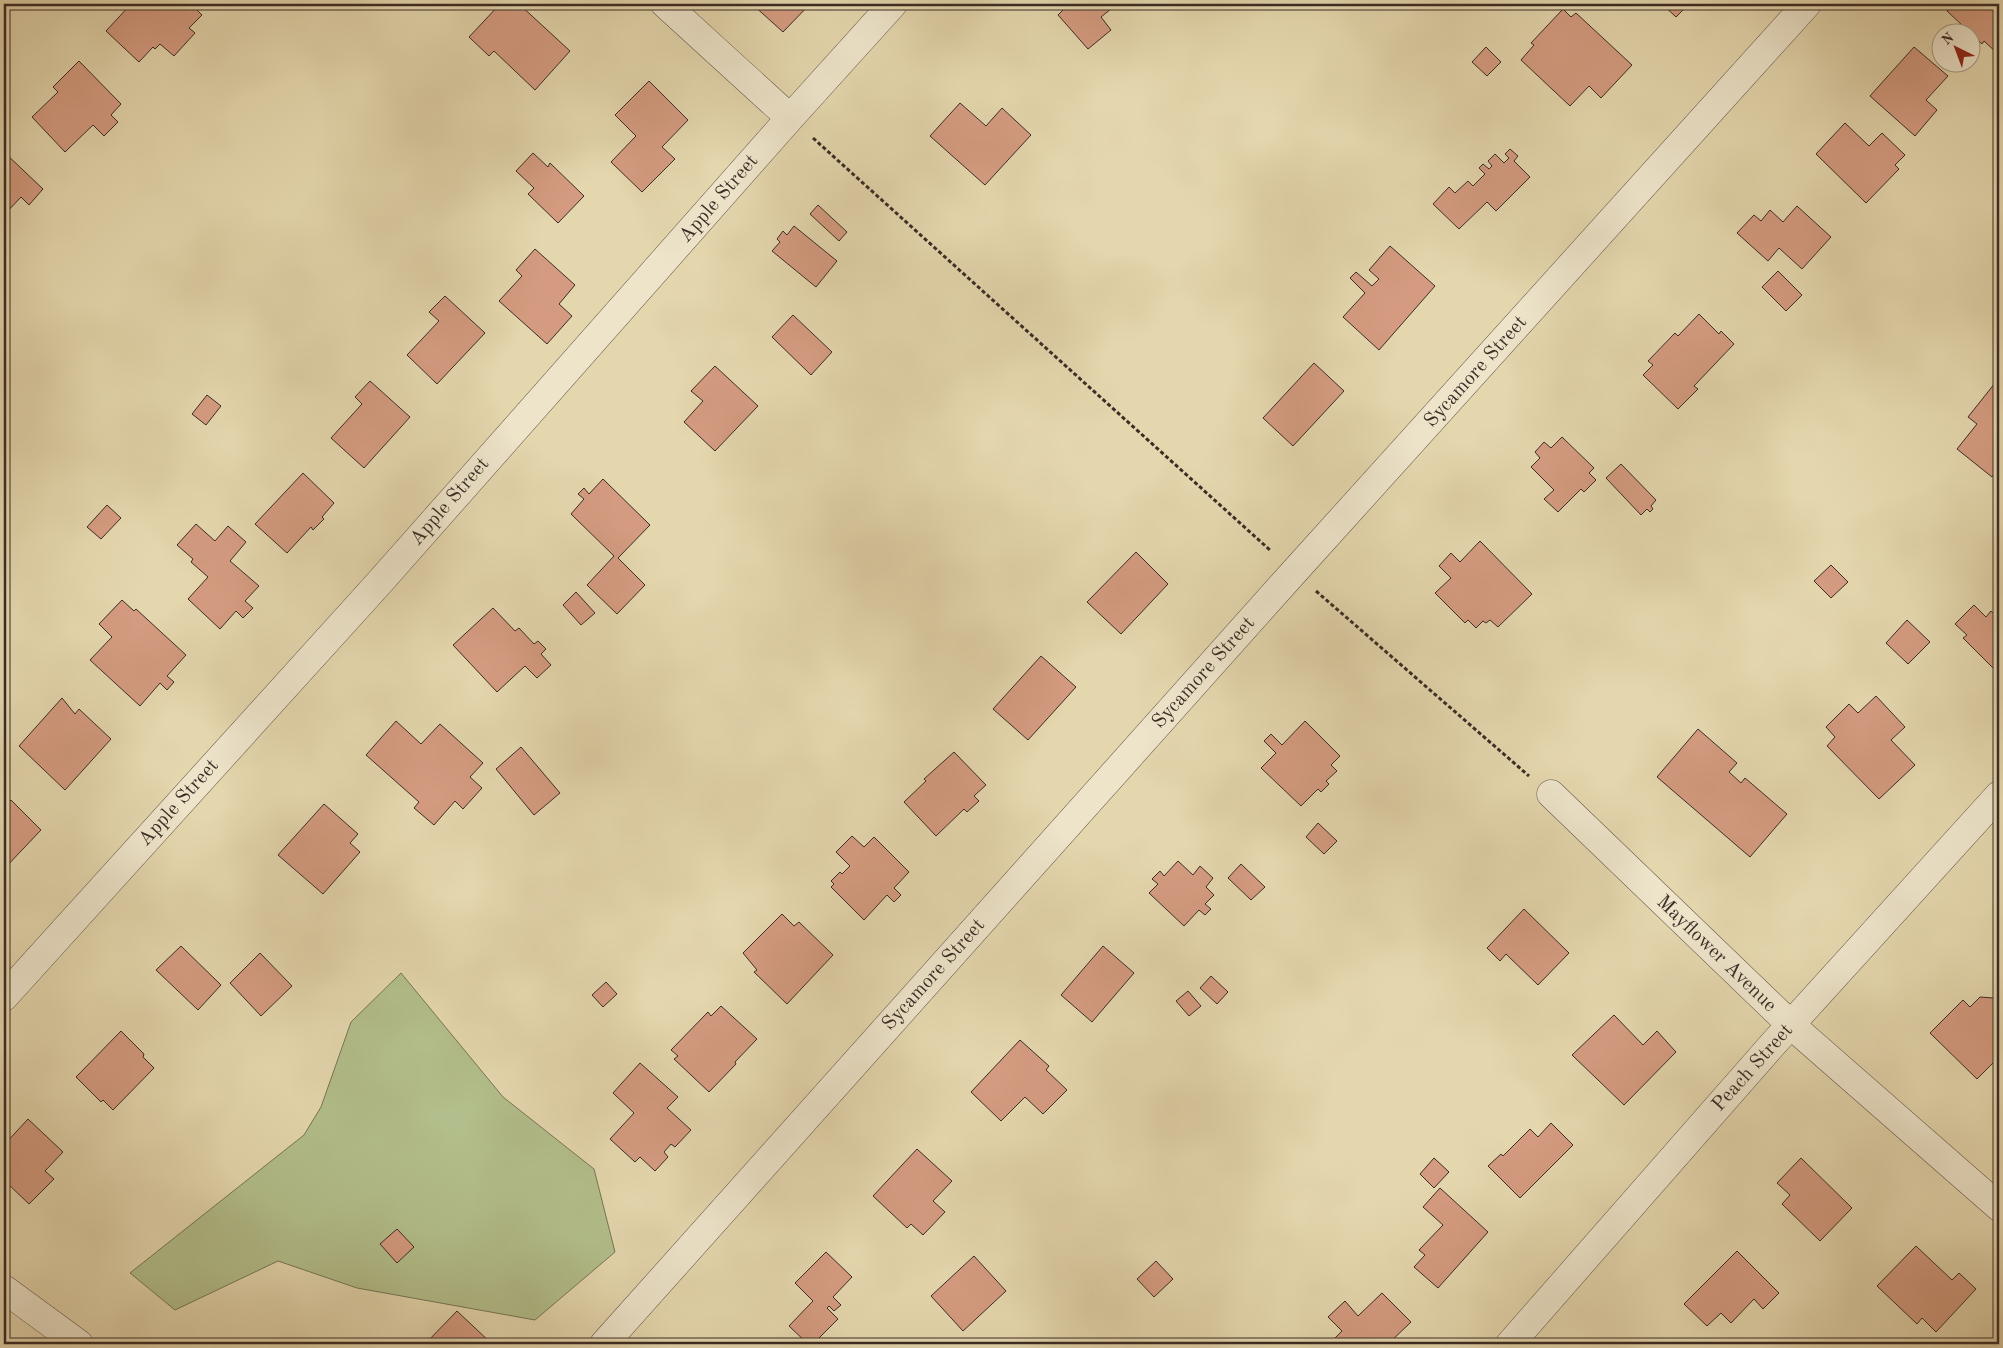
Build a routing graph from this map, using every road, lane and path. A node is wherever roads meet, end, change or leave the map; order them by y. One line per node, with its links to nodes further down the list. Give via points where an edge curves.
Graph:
1 (665, 4): 4 (street)
2 (893, 4): 4 (street, Apple Street)
3 (1808, 4): 5 (street, Sycamore Street)
4 (790, 118): 5 (path); 8 (street, Apple Street, via 379,583)
5 (1294, 572): 6 (path); 13 (street, Sycamore Street)
6 (1551, 794): 9 (street, Mayflower Avenue)
7 (1999, 795): 9 (street, Peach Street)
8 (4, 997)
9 (1790, 1025): 10 (street, Mayflower Avenue); 14 (street, Peach Street)
10 (1999, 1207)
11 (4, 1289): 12 (street)
12 (79, 1344)
13 (604, 1344)
14 (1510, 1344)

